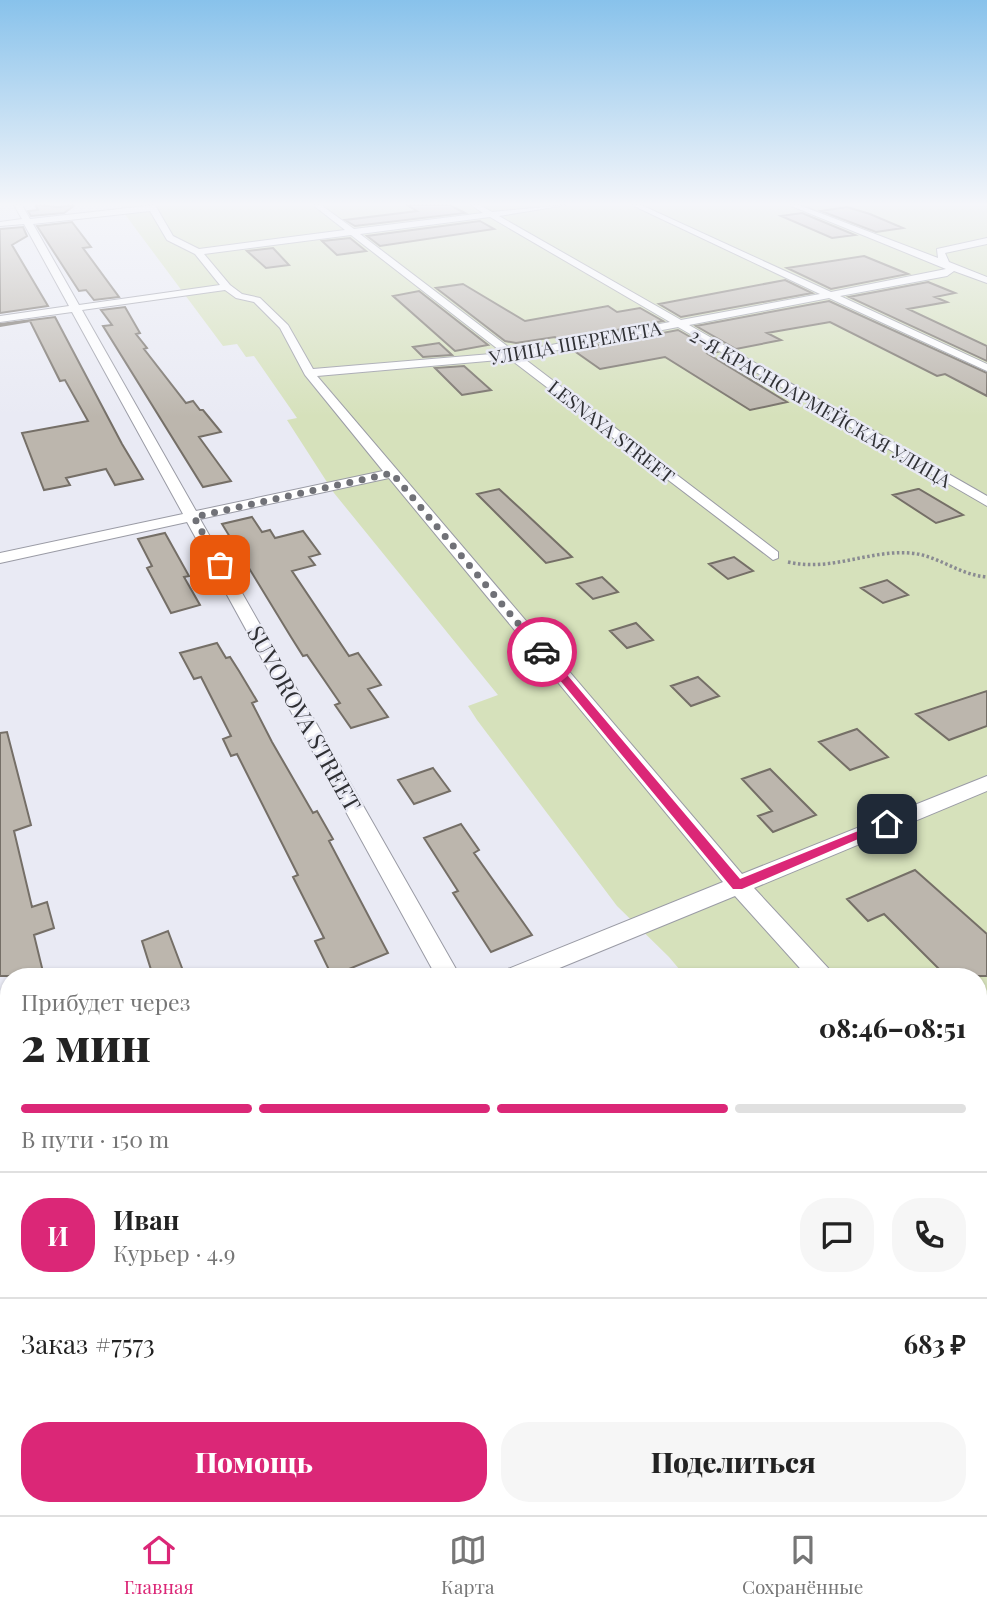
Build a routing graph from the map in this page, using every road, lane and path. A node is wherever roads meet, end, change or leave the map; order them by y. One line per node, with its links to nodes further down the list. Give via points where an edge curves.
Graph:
1 (57, 276): 9 (street, SUVOROVA STREET)
2 (218, 276): 7 (street)
3 (409, 276): 12 (street, LESNAYA STREET)
4 (596, 276): 11 (street, 2-Я КРАСНОАРМЕЙСКАЯ УЛИЦА)
5 (792, 276): 8 (street)
6 (933, 276): 8 (street, УЛИЦА ШЕРЕМЕТА)
7 (227, 287): 9 (street); 14 (street, via 257,300 284,327)
8 (834, 295): 11 (street, УЛИЦА ШЕРЕМЕТА); 13 (street)
9 (74, 307): 10 (street); 17 (street, SUVOROVA STREET)
10 (0, 319)
11 (678, 324): 12 (street, УЛИЦА ШЕРЕМЕТА); 16 (street, 2-Я КРАСНОАРМЕЙСКАЯ УЛИЦА)
12 (514, 355): 14 (street, УЛИЦА ШЕРЕМЕТА); 18 (street, LESNAYA STREET)
13 (987, 368)
14 (309, 373): 15 (street)
15 (392, 473): 17 (street); 22 (street)
16 (987, 502)
17 (194, 517): 19 (street); 23 (street, SUVOROVA STREET)
18 (773, 555): 20 (path, via 791,564 826,569 912,554)
19 (0, 558)
20 (987, 577)
21 (987, 783): 22 (street)
22 (738, 885): 24 (street); 25 (street)
23 (444, 968)
24 (536, 968)
25 (814, 968)

